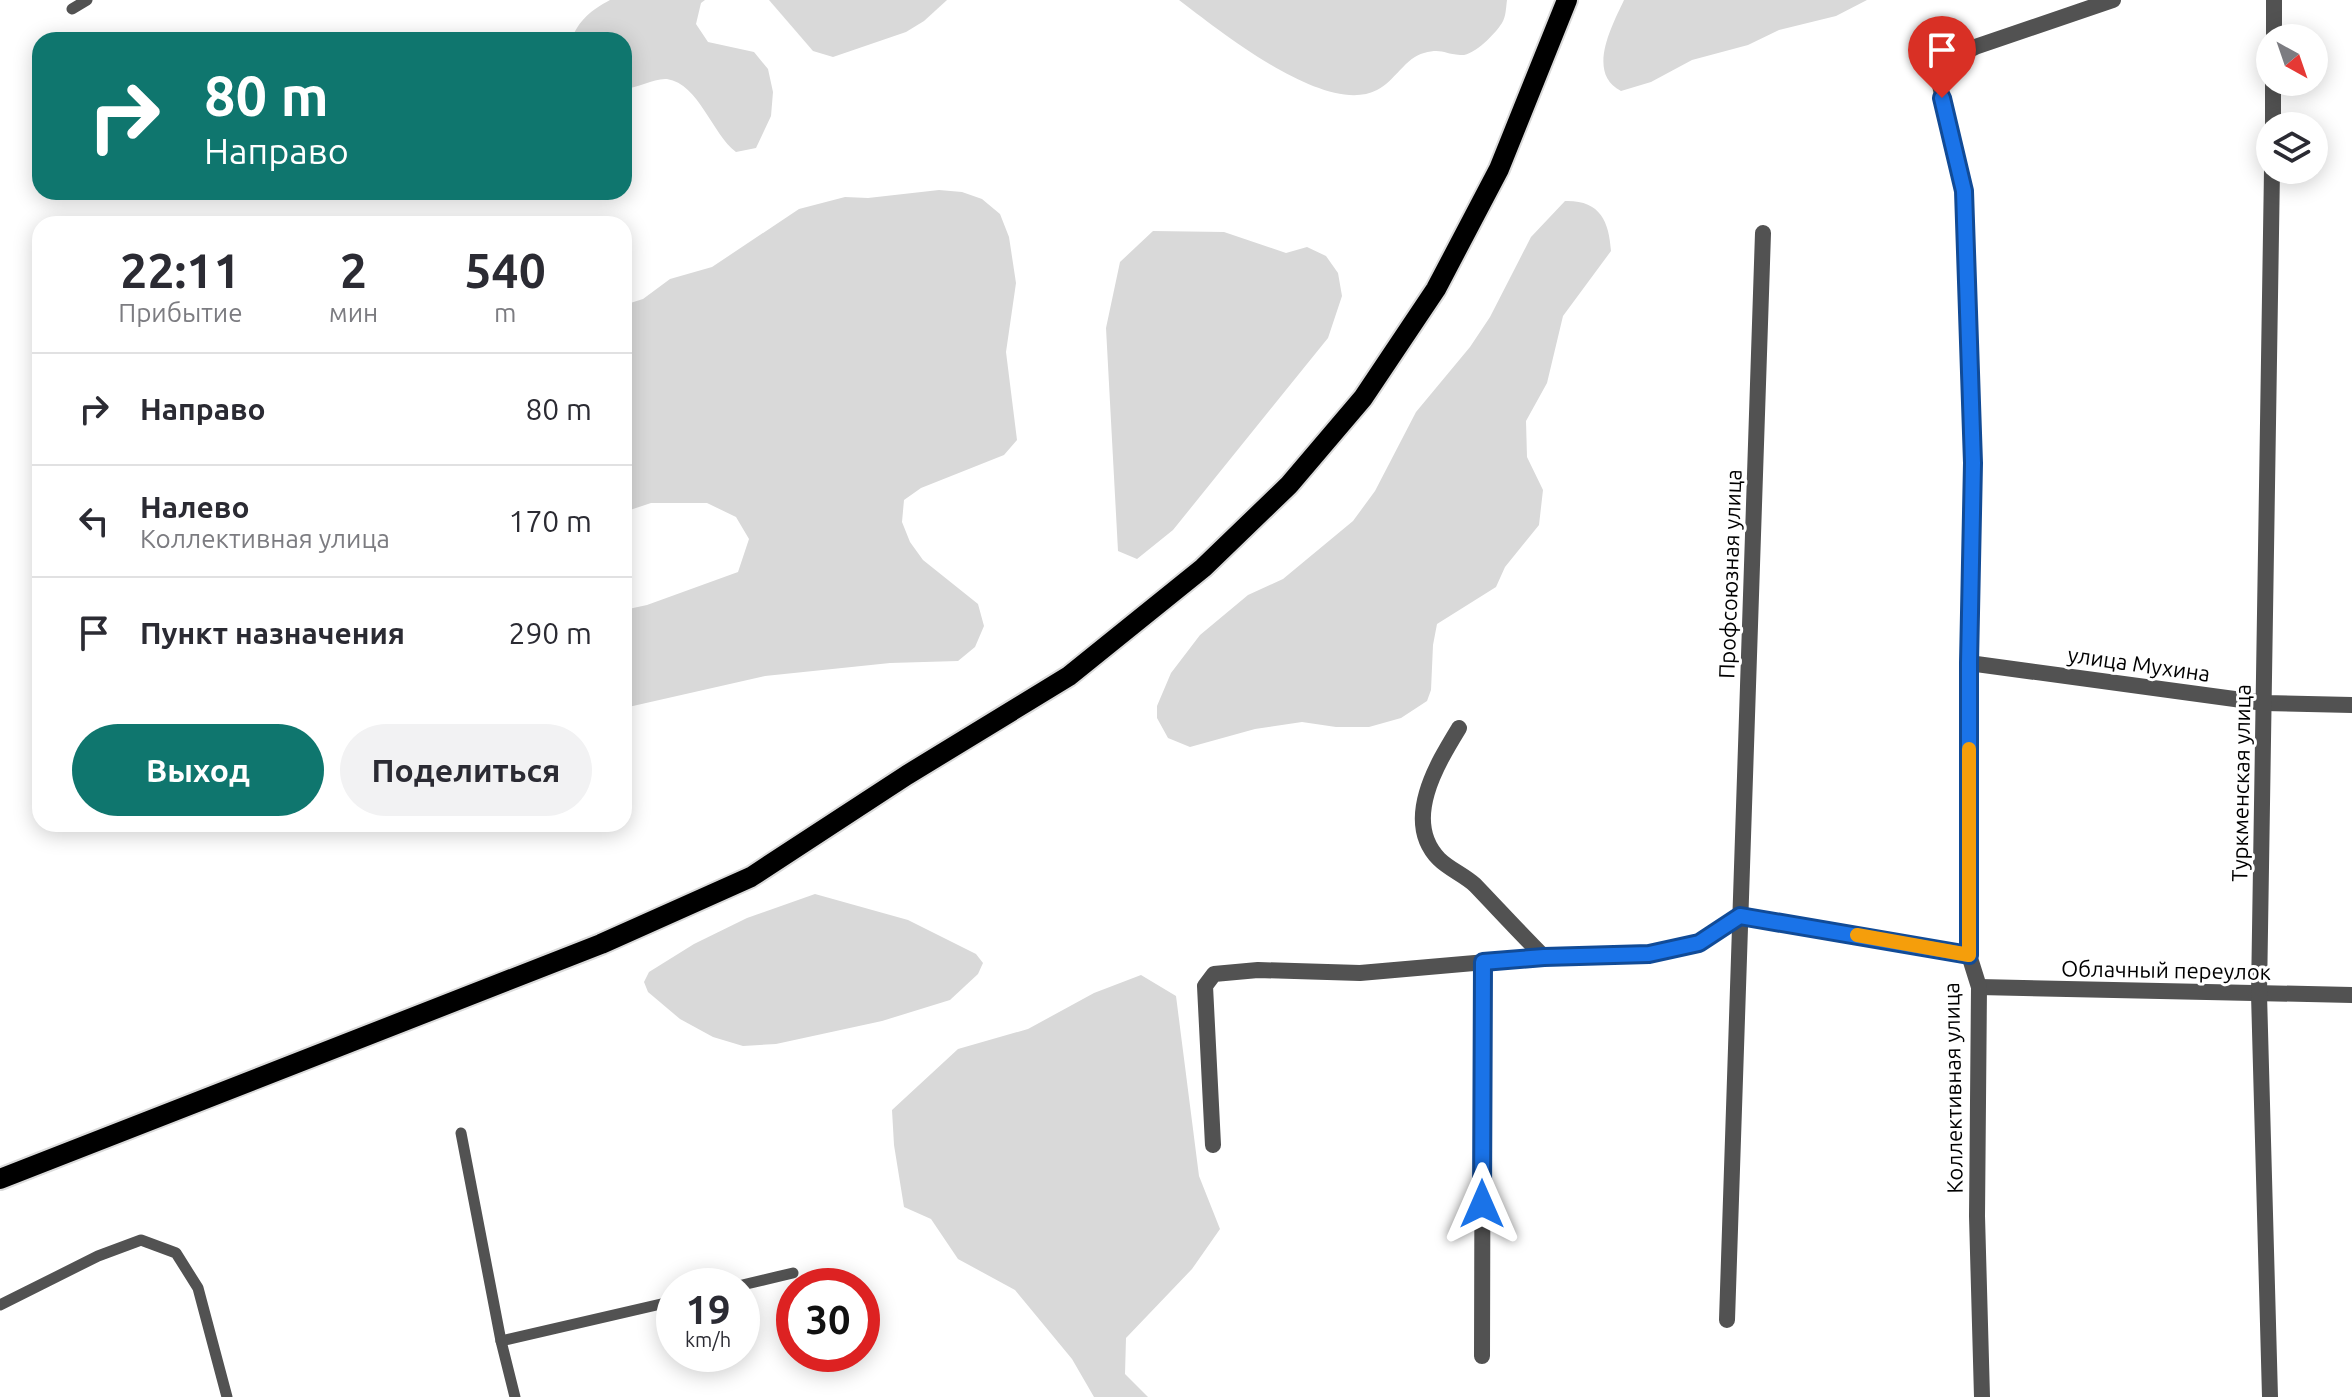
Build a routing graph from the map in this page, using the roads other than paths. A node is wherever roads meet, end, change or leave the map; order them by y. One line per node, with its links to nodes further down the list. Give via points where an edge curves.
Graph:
1 (87, 0): 5 (lane)
2 (1567, 0): 22 (main road, via 1499,169 1436,289 1363,398 1289,485 1203,568 1069,676 751,877 601,944)
3 (2113, 0): 9 (street, Коллективная улица, via 1975,47 1945,62 1939,81 1964,191 1973,463)
4 (2274, 0): 6 (street)
5 (72, 9)
6 (2274, 24)
7 (2272, 184): 10 (street, Туркменская улица)
8 (1763, 233): 13 (street, Профсоюзная улица)
9 (1969, 663): 10 (street, улица Мухина); 14 (street, Коллективная улица)
10 (2264, 703): 11 (street, улица Мухина); 18 (street, Туркменская улица)
11 (2352, 705)
12 (1459, 728): 15 (street, via 1428,790 1422,815 1425,837 1439,859 1472,882)
13 (1740, 916): 14 (street); 15 (street, via 1699,943 1649,954); 25 (street, Профсоюзная улица)
14 (1969, 955): 17 (street, Коллективная улица)
15 (1544, 957): 16 (street)
16 (1483, 962): 21 (street, via 1360,973 1214,974 1205,986); 27 (street)
17 (1979, 987): 18 (street, Облачный переулок); 30 (street, Коллективная улица)
18 (2259, 994): 19 (street, Облачный переулок); 31 (street, Туркменская улица)
19 (2352, 995)
20 (461, 1133): 26 (lane)
21 (1213, 1145)
22 (0, 1179)
23 (0, 1305): 28 (lane, via 141,1240 176,1253 198,1288)
24 (656, 1305): 26 (lane)
25 (1727, 1320)
26 (501, 1341): 29 (lane)
27 (1482, 1356)
28 (227, 1397)
29 (515, 1397)
30 (1982, 1397)
31 (2270, 1397)

